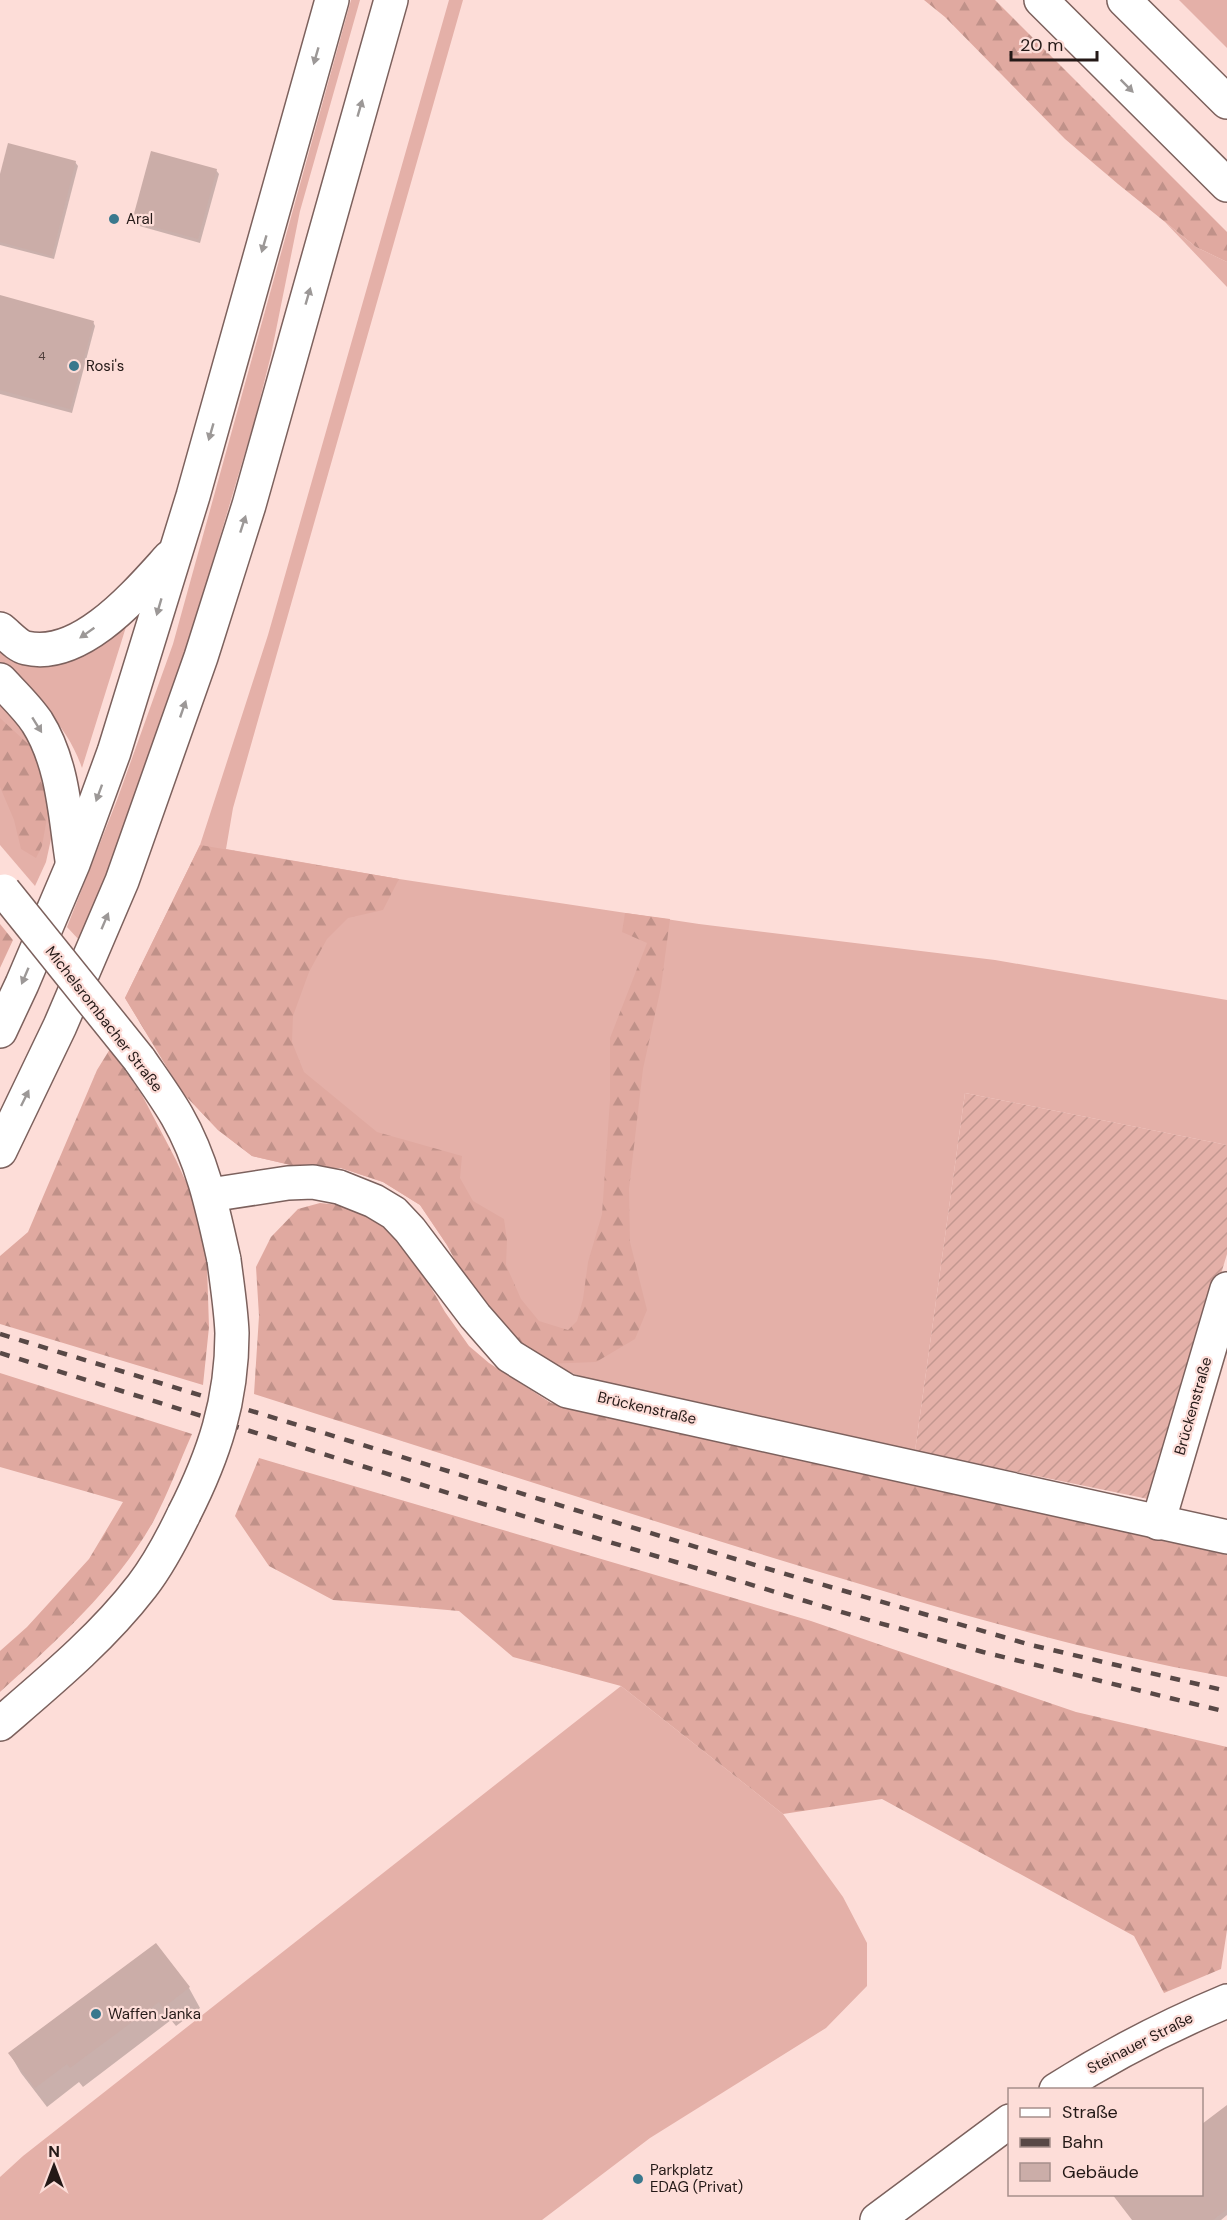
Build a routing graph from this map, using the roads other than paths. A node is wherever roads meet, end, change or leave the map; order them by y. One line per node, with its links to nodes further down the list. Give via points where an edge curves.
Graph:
1 (332, 0): 7 (main road, one-way to 7)
2 (391, 0): 13 (main road, one-way to 2, via 60,1026 122,881 197,668 249,505)
3 (1041, 0): 6 (main road, one-way to 6)
4 (1124, 0): 5 (main road)
5 (1227, 102)
6 (1227, 185)
7 (175, 551): 8 (main road, one-way to 8, via 124,606 79,638 52,649 24,648); 10 (main road, one-way to 10, via 114,752)
8 (0, 629)
9 (0, 680): 10 (main road, one-way to 10, via 36,722 50,748 61,783)
10 (72, 864): 12 (main road, one-way to 12)
11 (2, 888): 14 (main road, Michelsrombacher Straße, bridge, via 139,1059 177,1116)
12 (0, 1030)
13 (0, 1151)
14 (210, 1195): 16 (main road, Brückenstraße, via 313,1182 374,1201 394,1213 410,1230 510,1356 567,1391); 18 (main road, Michelsrombacher Straße, bridge, via 224,1260 232,1332 230,1373 218,1438 204,1474 165,1551 142,1586 108,1625)
15 (1227, 1289): 16 (main road, Brückenstraße)
16 (1158, 1523): 17 (main road, Brückenstraße)
17 (1227, 1537)
18 (0, 1724)
19 (1227, 2001): 20 (main road, Steinauer Straße, via 1163,2028)
20 (1059, 2088)
21 (1008, 2122): 22 (main road)
22 (877, 2220)

